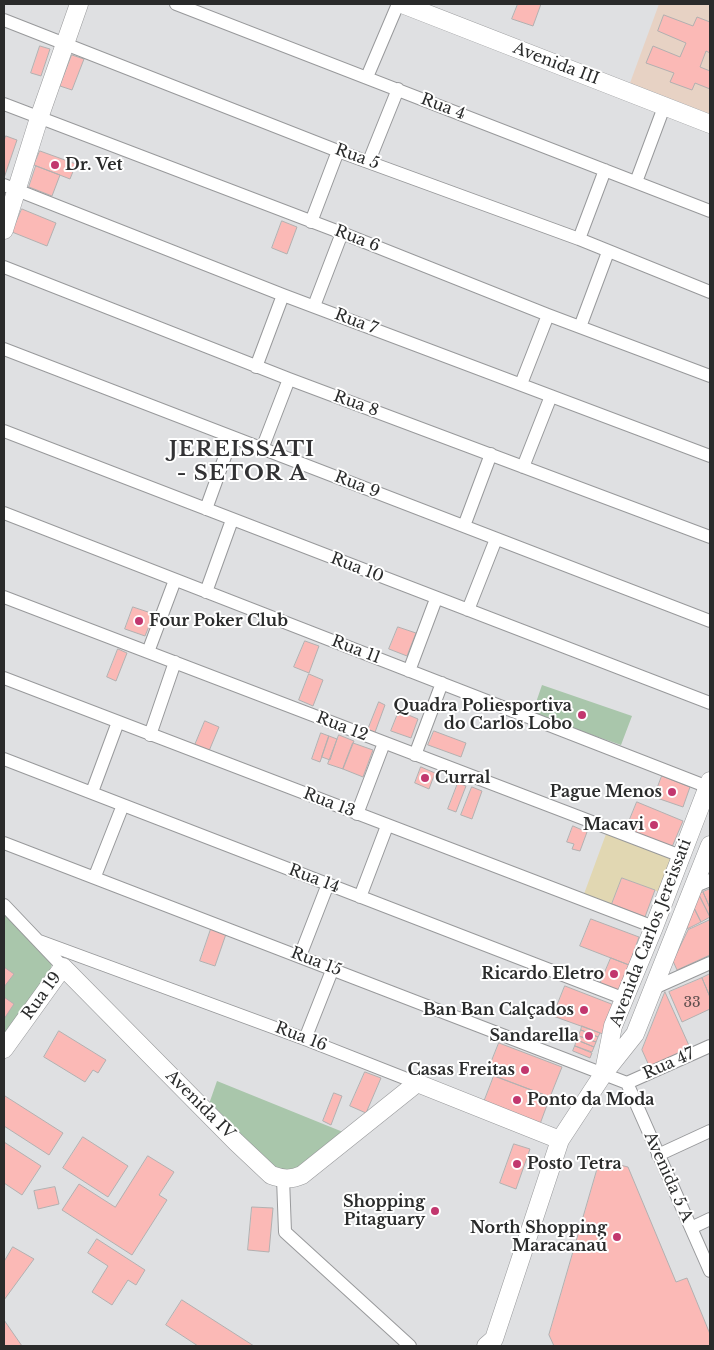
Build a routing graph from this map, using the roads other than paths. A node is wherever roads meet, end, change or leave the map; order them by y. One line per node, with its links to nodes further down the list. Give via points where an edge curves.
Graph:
1 (79, 4): 5 (street)
2 (176, 4): 6 (street, Rua 4)
3 (400, 4): 6 (street); 9 (street, Avenida III)
4 (4, 20): 5 (street, Rua 5)
5 (65, 43): 10 (street); 12 (street, Rua 5)
6 (367, 77): 7 (street, Rua 4)
7 (398, 90): 13 (street); 14 (street, Rua 4)
8 (4, 104): 10 (street, Rua 6)
9 (664, 106): 11 (street, Avenida III); 15 (street)
10 (40, 118): 16 (street); 18 (street, Rua 6)
11 (710, 124)
12 (338, 151): 13 (street, Rua 5); 18 (street)
13 (369, 161): 21 (street, Rua 5)
14 (605, 170): 15 (street, Rua 4); 21 (street)
15 (636, 182): 17 (street, Rua 4)
16 (10, 188): 19 (street); 25 (street, Rua 7)
17 (710, 211)
18 (311, 222): 20 (street, Rua 6)
19 (4, 230)
20 (342, 234): 26 (street); 27 (street, Rua 6)
21 (580, 239): 22 (street, Rua 5)
22 (608, 252): 24 (street, Rua 5); 28 (street)
23 (4, 267): 30 (street, Rua 8)
24 (710, 292)
25 (283, 295): 26 (street, Rua 7); 30 (street)
26 (314, 306): 33 (street, Rua 7)
27 (548, 315): 28 (street, Rua 6); 33 (street)
28 (580, 327): 31 (street, Rua 6)
29 (4, 350): 36 (street, Rua 9)
30 (256, 367): 32 (street, Rua 8)
31 (710, 376)
32 (288, 379): 37 (street); 38 (street, Rua 8)
33 (521, 384): 34 (street, Rua 7)
34 (552, 396): 39 (street, Rua 7); 40 (street)
35 (4, 431): 41 (street, Rua 10)
36 (232, 437): 37 (street, Rua 9); 41 (street)
37 (262, 449): 44 (street, Rua 9)
38 (491, 454): 40 (street, Rua 8); 44 (street)
39 (710, 456)
40 (523, 467): 45 (street, Rua 8)
41 (206, 509): 43 (street, Rua 10)
42 (4, 513): 47 (street, Rua 11)
43 (232, 520): 48 (street); 50 (street, Rua 10)
44 (464, 526): 46 (street, Rua 9)
45 (710, 536)
46 (496, 539): 51 (street); 52 (street, Rua 9)
47 (175, 580): 48 (street, Rua 11); 53 (street)
48 (206, 592): 55 (street, Rua 11)
49 (4, 597): 53 (street, Rua 12)
50 (436, 599): 51 (street, Rua 10); 55 (street)
51 (468, 610): 58 (street, Rua 10)
52 (710, 621)
53 (148, 652): 54 (street, Rua 12)
54 (175, 662): 60 (street); 61 (street, Rua 12)
55 (409, 670): 57 (street, Rua 11)
56 (4, 678): 59 (street, Rua 13)
57 (442, 683): 62 (street); 64 (street, Rua 11)
58 (710, 703)
59 (118, 722): 60 (street, Rua 13); 65 (street)
60 (150, 735): 67 (street, Rua 13)
61 (384, 743): 62 (street, Rua 12); 67 (street)
62 (415, 754): 71 (street, Rua 12)
63 (4, 759): 65 (street, Rua 14)
64 (709, 784): 71 (street, Avenida Carlos Jereissati)
65 (92, 792): 66 (street, Rua 14)
66 (123, 805): 72 (street); 74 (street, Rua 14)
67 (357, 814): 68 (street, Rua 13)
68 (387, 826): 76 (street); 78 (street, Rua 13)
69 (4, 843): 72 (street, Rua 15)
70 (710, 845): 75 (street, Avenida Carlos Jereissati)
71 (681, 856): 78 (street, Avenida Carlos Jereissati)
72 (95, 876): 80 (street, Rua 15)
73 (710, 880): 75 (street)
74 (328, 884): 76 (street, Rua 14); 80 (street)
75 (694, 887): 84 (street, Avenida Carlos Jereissati)
76 (360, 897): 85 (street, Rua 14)
77 (4, 905): 79 (street, Avenida IV)
78 (654, 927): 85 (street, Avenida Carlos Jereissati)
79 (39, 941): 82 (street, Avenida IV); 86 (street, Rua 16)
80 (300, 956): 83 (street, Rua 15)
81 (710, 963): 84 (street)
82 (63, 967): 88 (street, Rua 19); 95 (street, Avenida IV, via 236,1142 271,1175)
83 (333, 968): 86 (street); 89 (street, Rua 15)
84 (654, 988): 89 (street, Avenida Carlos Jereissati, via 636,1034)
85 (624, 999): 89 (street, Avenida Carlos Jereissati, via 613,1026)
86 (305, 1039): 90 (street, Rua 16)
87 (710, 1046): 91 (street, Rua 47)
88 (4, 1049)
89 (604, 1074): 91 (street, Rua 15); 93 (street)
90 (418, 1083): 93 (street, Rua 16); 95 (street, via 302,1175 294,1179)
91 (627, 1083): 94 (street, Avenida 5 A)
92 (710, 1131): 94 (street)
93 (560, 1140): 100 (street)
94 (658, 1155): 97 (street, Avenida 5 A)
95 (282, 1178): 101 (street, via 285,1232)
96 (710, 1219): 97 (street)
97 (691, 1228): 98 (street, Avenida 5 A)
98 (705, 1244): 99 (street, Avenida 5 A)
99 (710, 1270)
100 (491, 1344)
101 (410, 1346)

